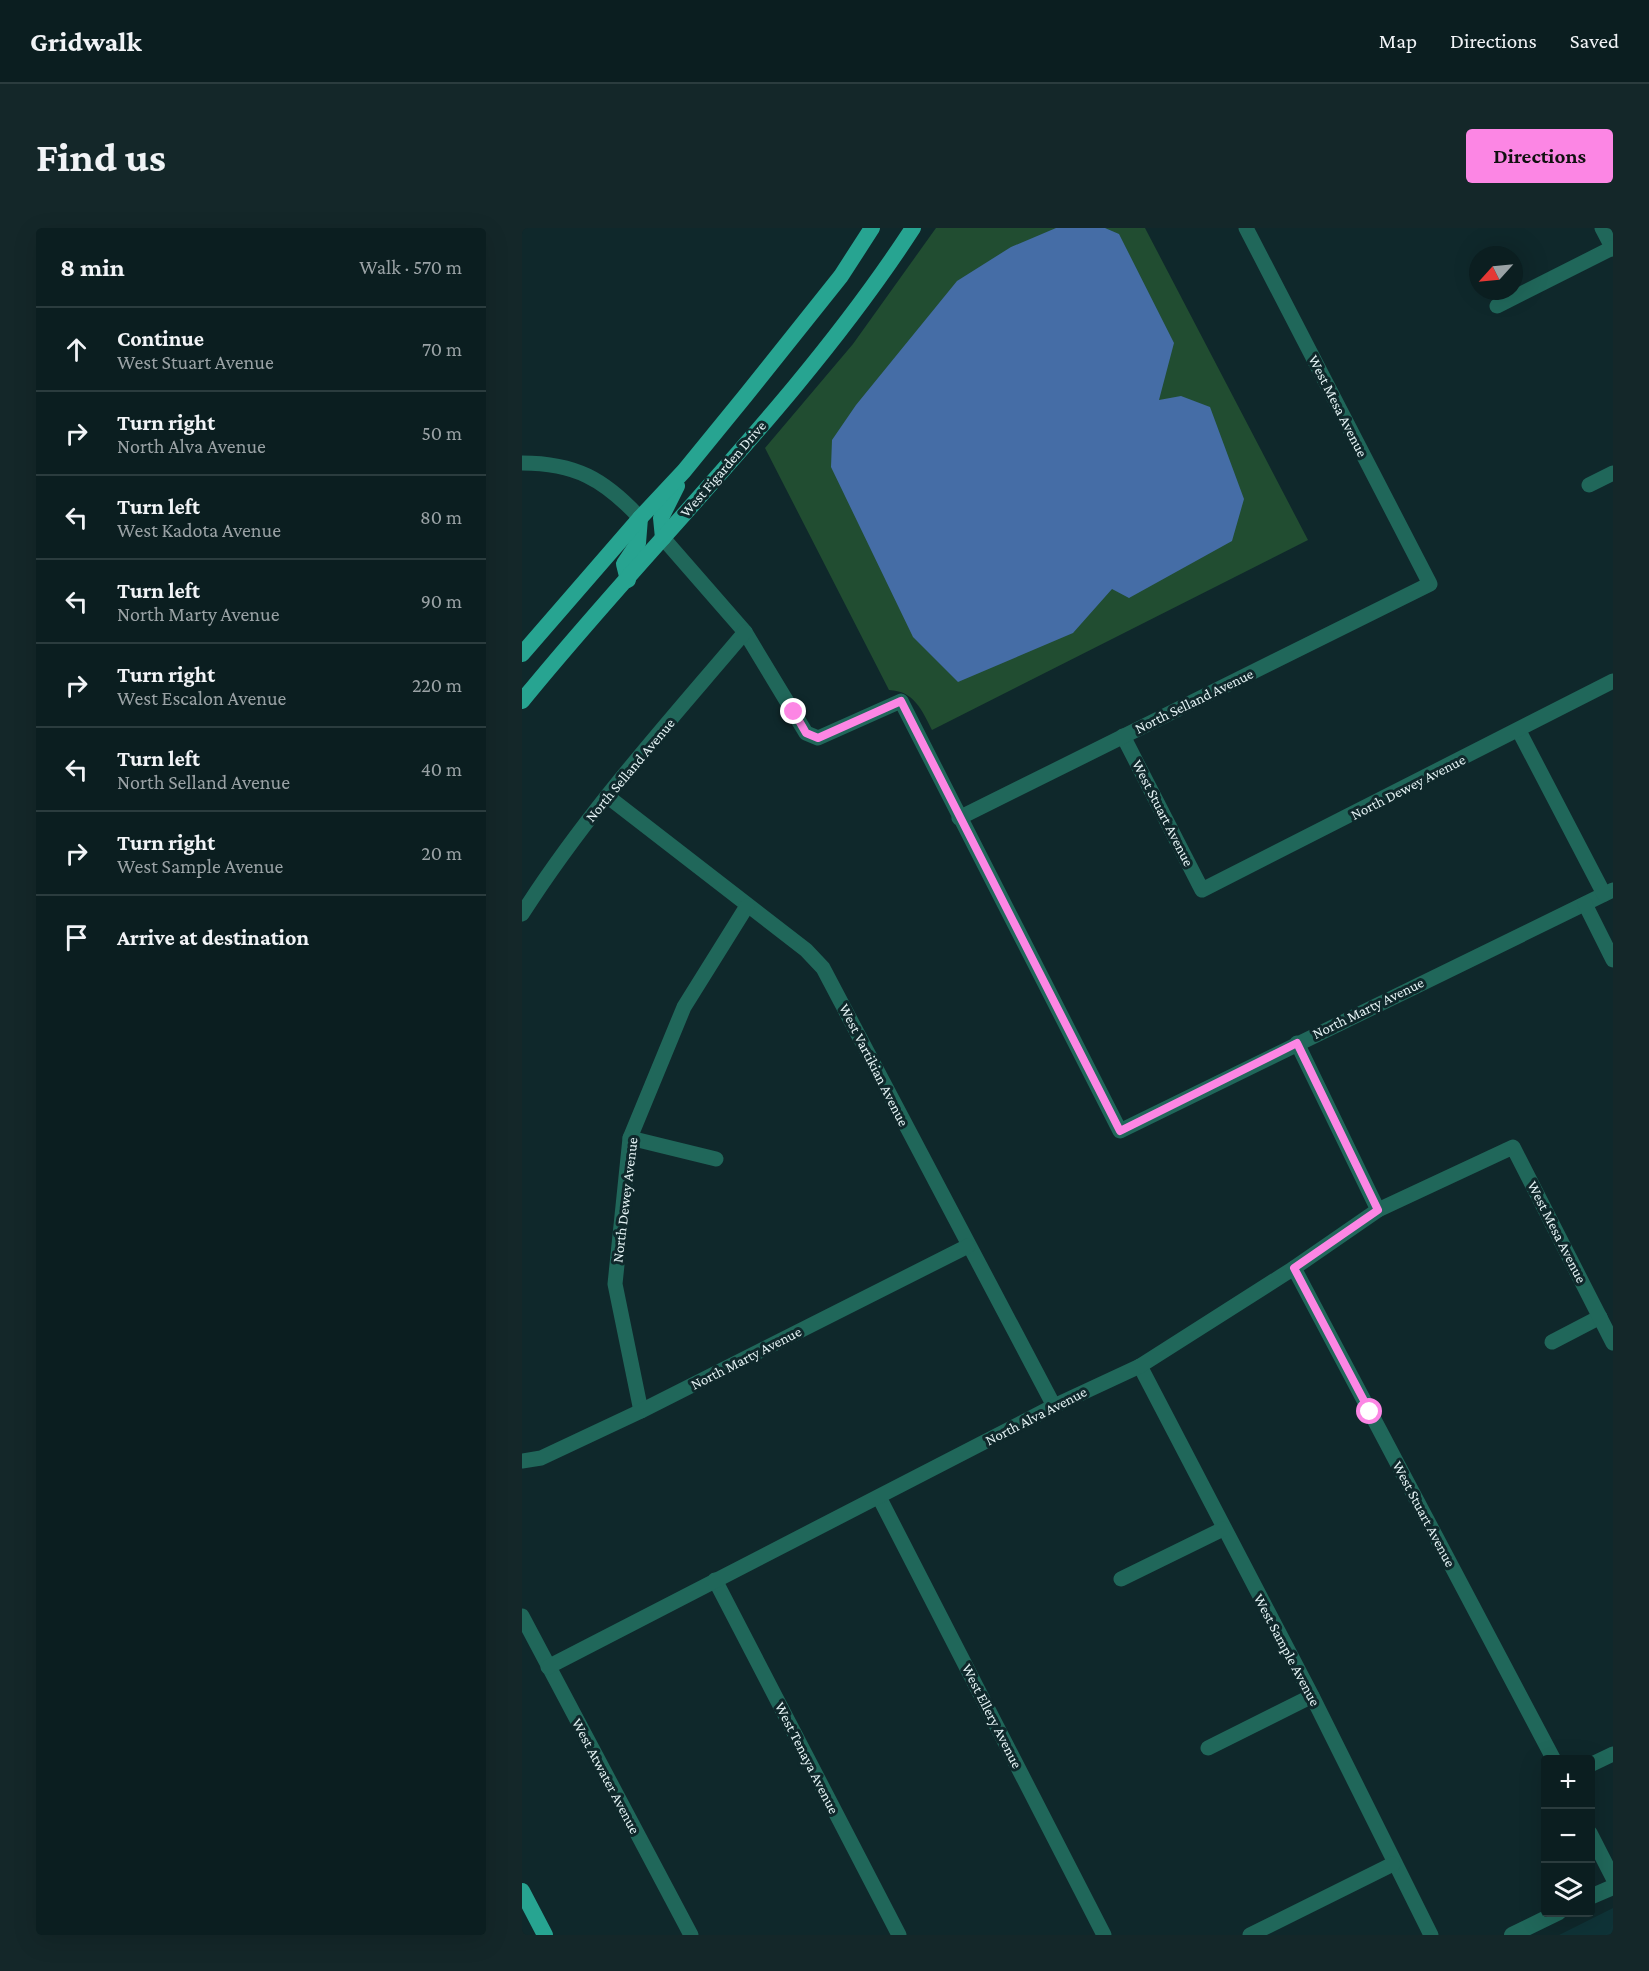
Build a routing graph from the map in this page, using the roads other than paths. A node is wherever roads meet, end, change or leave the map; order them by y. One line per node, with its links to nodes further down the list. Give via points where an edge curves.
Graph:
1 (872, 228): 8 (main road, West Figarden Drive, via 841,276)
2 (914, 228): 12 (main road, West Figarden Drive, via 816,364)
3 (1246, 228): 14 (street, West Mesa Avenue)
4 (1602, 228): 5 (street)
5 (1613, 248): 6 (street)
6 (1497, 306)
7 (522, 463): 11 (street, via 547,463 590,475 618,493)
8 (684, 471): 11 (main road, West Figarden Drive); 12 (main road, via 661,518)
9 (1613, 473): 10 (street)
10 (1589, 485)
11 (640, 518): 13 (main road, via 638,543 624,564); 16 (main road, West Figarden Drive)
12 (663, 538): 13 (main road, West Figarden Drive); 15 (street)
13 (628, 580): 18 (main road, West Figarden Drive)
14 (1430, 584): 20 (street, North Selland Avenue)
15 (745, 632): 21 (street, North Selland Avenue); 22 (street, via 806,733 818,738 901,701)
16 (522, 654)
17 (1613, 681): 19 (street, North Dewey Avenue)
18 (522, 701)
19 (1519, 731): 23 (street, North Dewey Avenue); 24 (street)
20 (1123, 736): 22 (street, North Selland Avenue); 23 (street, West Stuart Avenue)
21 (607, 796): 26 (street, West Vartikian Avenue); 27 (street, North Selland Avenue, via 555,862)
22 (959, 818): 29 (street, North Marty Avenue, via 1120,1131)
23 (1202, 890)
24 (1609, 892): 25 (street, North Marty Avenue)
25 (1585, 904): 28 (street); 29 (street, North Marty Avenue)
26 (747, 906): 30 (street, North Dewey Avenue, via 684,1007); 34 (street, West Vartikian Avenue, via 806,950 823,968)
27 (522, 914)
28 (1613, 960)
29 (1297, 1043): 33 (street)
30 (630, 1137): 32 (street); 41 (street, North Dewey Avenue, via 615,1284)
31 (1513, 1148): 33 (street, North Alva Avenue); 36 (street, West Mesa Avenue)
32 (716, 1159)
33 (1378, 1210): 35 (street, North Alva Avenue)
34 (968, 1246): 40 (street, West Vartikian Avenue); 41 (street, North Marty Avenue)
35 (1294, 1268): 39 (street, North Alva Avenue); 52 (street, West Stuart Avenue)
36 (1600, 1317): 37 (street); 38 (street, West Mesa Avenue)
37 (1552, 1342)
38 (1613, 1343)
39 (1140, 1366): 40 (street, North Alva Avenue); 44 (street, West Sample Avenue)
40 (1054, 1406): 43 (street, North Alva Avenue)
41 (641, 1411): 42 (street, North Marty Avenue, via 542,1458)
42 (522, 1461)
43 (879, 1497): 46 (street, North Alva Avenue); 64 (street, West Ellery Avenue)
44 (1223, 1529): 45 (street); 49 (street, West Sample Avenue)
45 (1122, 1579)
46 (716, 1580): 48 (street, North Alva Avenue); 63 (street, West Tenaya Avenue)
47 (522, 1616): 48 (street, West Atwater Avenue)
48 (548, 1666): 62 (street, West Atwater Avenue)
49 (1312, 1696): 50 (street); 55 (street, West Sample Avenue)
50 (1208, 1748)
51 (1613, 1754): 53 (street)
52 (1551, 1755)
53 (1595, 1763)
54 (1595, 1843): 56 (street)
55 (1394, 1864): 65 (street); 66 (street, West Sample Avenue)
56 (1613, 1878)
57 (1613, 1887): 59 (street)
58 (522, 1891): 61 (main road)
59 (1595, 1896)
60 (1549, 1917): 67 (street)
61 (545, 1935)
62 (691, 1935)
63 (899, 1935)
64 (1104, 1935)
65 (1250, 1935)
66 (1431, 1935)
67 (1512, 1935)

